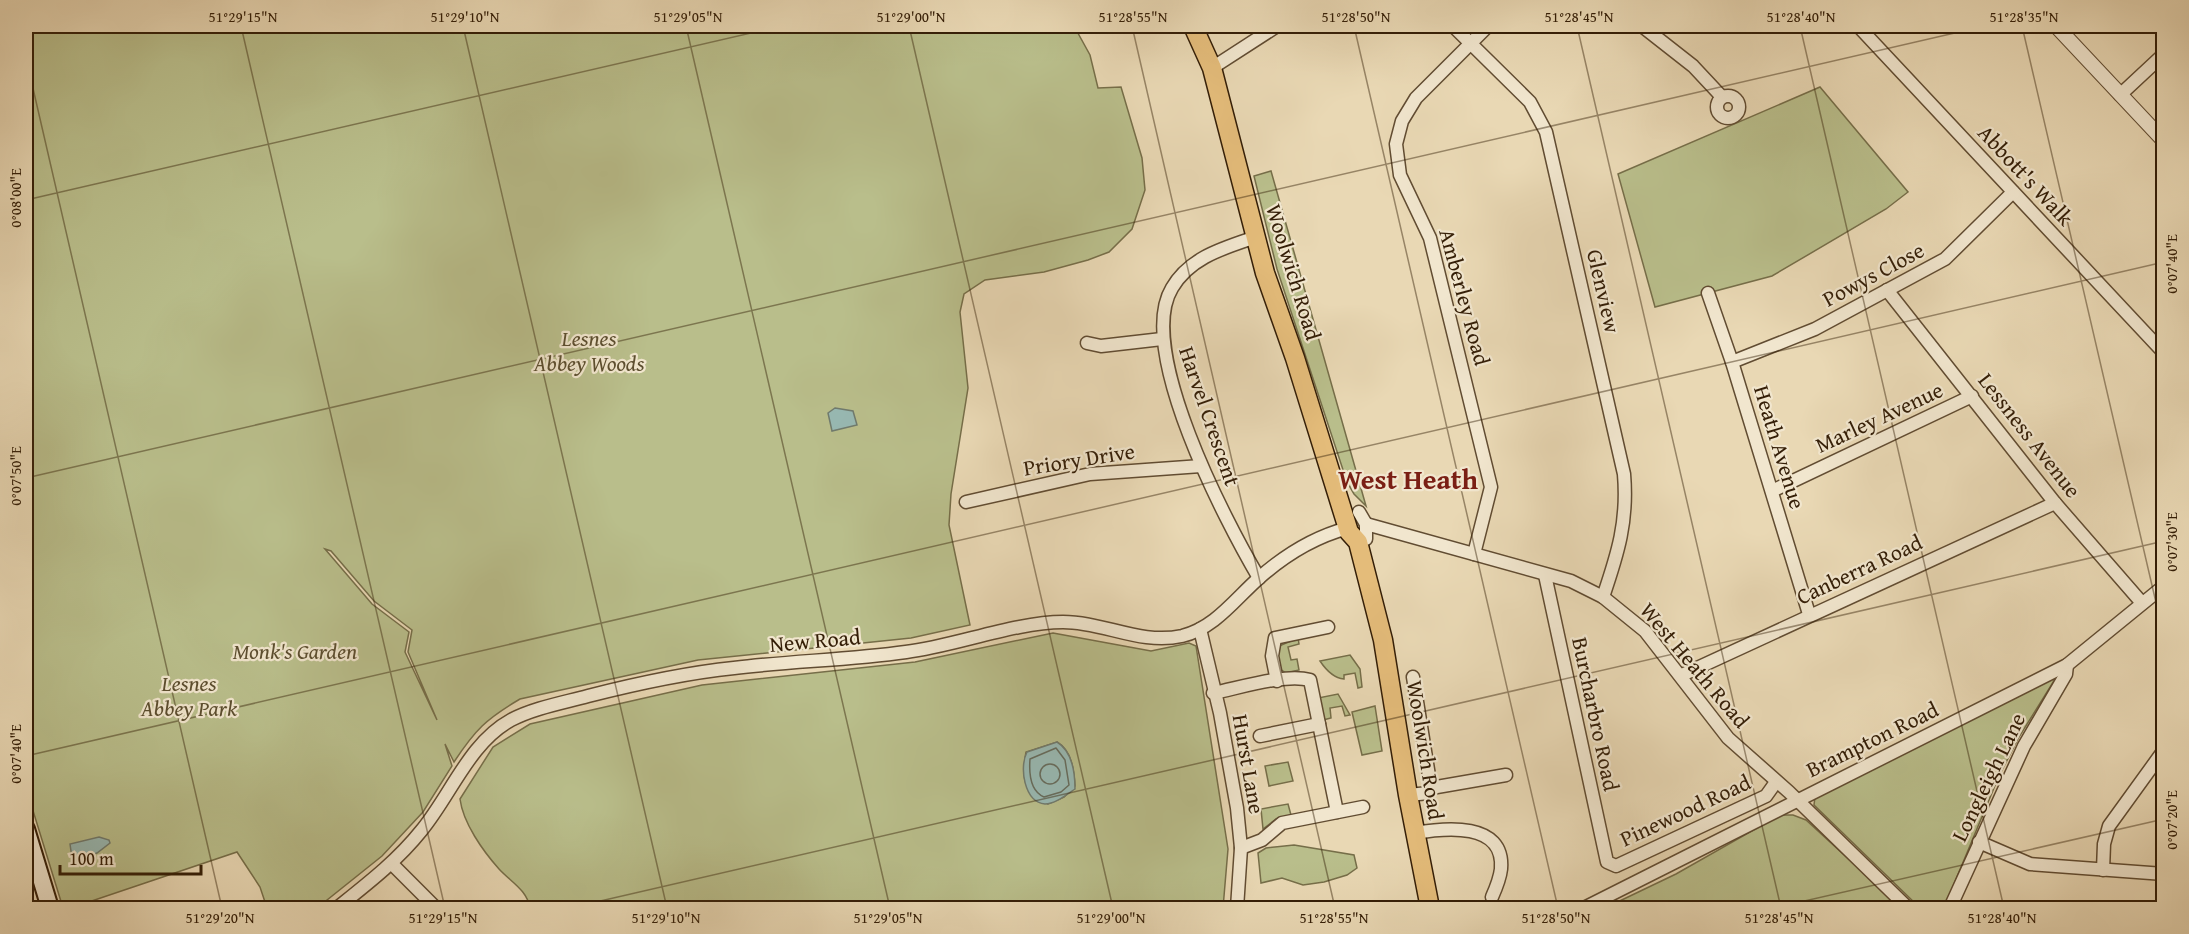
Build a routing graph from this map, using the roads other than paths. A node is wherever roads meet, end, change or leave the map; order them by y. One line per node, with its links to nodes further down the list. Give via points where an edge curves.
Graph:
1 (1193, 26): 10 (main road, Woolwich Road)
2 (1277, 26): 10 (street)
3 (1453, 26): 8 (street, Glenview)
4 (1488, 26): 8 (street, Amberley Road)
5 (1642, 26): 12 (street, via 1693,66)
6 (1858, 26): 14 (street, Abbott's Walk)
7 (2056, 26): 11 (street)
8 (1471, 43): 29 (street, Amberley Road, via 1407,110 1396,144 1400,175 1430,238 1491,487); 33 (street, Glenview, via 1530,102 1546,132 1624,474 1624,527)
9 (2163, 54): 11 (street)
10 (1212, 68): 15 (main road, Woolwich Road)
11 (2120, 95): 13 (street)
12 (1722, 97)
13 (2163, 141)
14 (2013, 192): 16 (street, Powys Close, via 1945,259); 20 (street, Abbott's Walk)
15 (1256, 237): 18 (street, Harvel Crescent, via 1191,265 1171,289); 28 (main road, Woolwich Road)
16 (1887, 290): 21 (street, Powys Close, via 1815,329); 22 (street, Lessness Avenue)
17 (1708, 293): 21 (street, Heath Avenue)
18 (1162, 339): 19 (street, via 1101,346); 23 (street, Harvel Crescent)
19 (1087, 343)
20 (2163, 353)
21 (1731, 362): 24 (street, Heath Avenue)
22 (1972, 396): 24 (street, Marley Avenue); 26 (street, Lessness Avenue)
23 (1201, 466): 25 (street, Priory Drive, via 1090,474); 31 (street, Harvel Crescent)
24 (1772, 491): 35 (street, Heath Avenue)
25 (966, 502)
26 (2055, 503): 34 (street, Lessness Avenue); 35 (street, Canberra Road)
27 (1359, 512): 28 (street)
28 (1357, 531): 29 (street, West Heath Road); 31 (street, New Road, via 1325,535 1296,550); 44 (main road, Woolwich Road, via 1381,630); 68 (main road, Woolwich Road, via 1345,542 1372,642 1398,803)
29 (1474, 554): 30 (street, West Heath Road)
30 (1545, 575): 33 (street, West Heath Road, via 1571,581); 59 (street, Burcharbro Road)
31 (1259, 578): 37 (street, New Road)
32 (2163, 586): 34 (street, Brampton Road)
33 (1603, 597): 39 (street, West Heath Road, via 1645,631)
34 (2142, 603): 38 (street, Brampton Road)
35 (1809, 614): 39 (street, Canberra Road)
36 (1328, 627): 41 (street, via 1275,638 1272,656)
37 (1200, 629): 42 (street, Hurst Lane); 60 (street, New Road, via 1181,636 1150,638 1083,623 1048,623 907,652 690,674 545,708 510,721 479,746 422,830)
38 (2067, 666): 52 (street, Brampton Road); 57 (street, Longleigh Lane)
39 (1682, 675): 49 (street, West Heath Road, via 1728,738)
40 (1413, 677): 43 (street)
41 (1277, 681): 42 (street); 45 (street, via 1310,680)
42 (1213, 693): 58 (street, Hurst Lane, via 1222,723)
43 (1419, 712): 44 (street); 50 (street)
44 (1396, 716): 51 (main road, Woolwich Road)
45 (1319, 724): 46 (street); 54 (street)
46 (1260, 736)
47 (2163, 750): 61 (street, via 2109,826)
48 (1506, 775): 50 (street)
49 (1776, 782): 52 (street, West Heath Road); 59 (street, Pinewood Road, via 1766,796 1616,866)
50 (1430, 783): 51 (street, via 1429,793)
51 (1407, 795): 56 (main road, Woolwich Road)
52 (1795, 800): 70 (street, Brampton Road, via 1672,867); 71 (street, West Heath Road)
53 (1363, 807): 54 (street)
54 (1337, 812): 58 (street, via 1282,823 1262,840)
55 (26, 830): 64 (main road)
56 (1415, 833): 63 (street, via 1457,828 1485,838 1501,859); 69 (main road, Woolwich Road)
57 (1979, 842): 61 (street, via 2030,864); 72 (street, Longleigh Lane)
58 (1241, 848): 67 (street, Hurst Lane)
59 (1607, 862)
60 (392, 864): 65 (street, New Road); 66 (street)
61 (2103, 870): 62 (street)
62 (2163, 874)
63 (1492, 897)
64 (50, 909)
65 (338, 909)
66 (436, 909)
67 (1237, 909)
68 (1422, 909)
69 (1430, 909)
70 (1584, 909)
71 (1908, 909)
72 (1950, 909)

